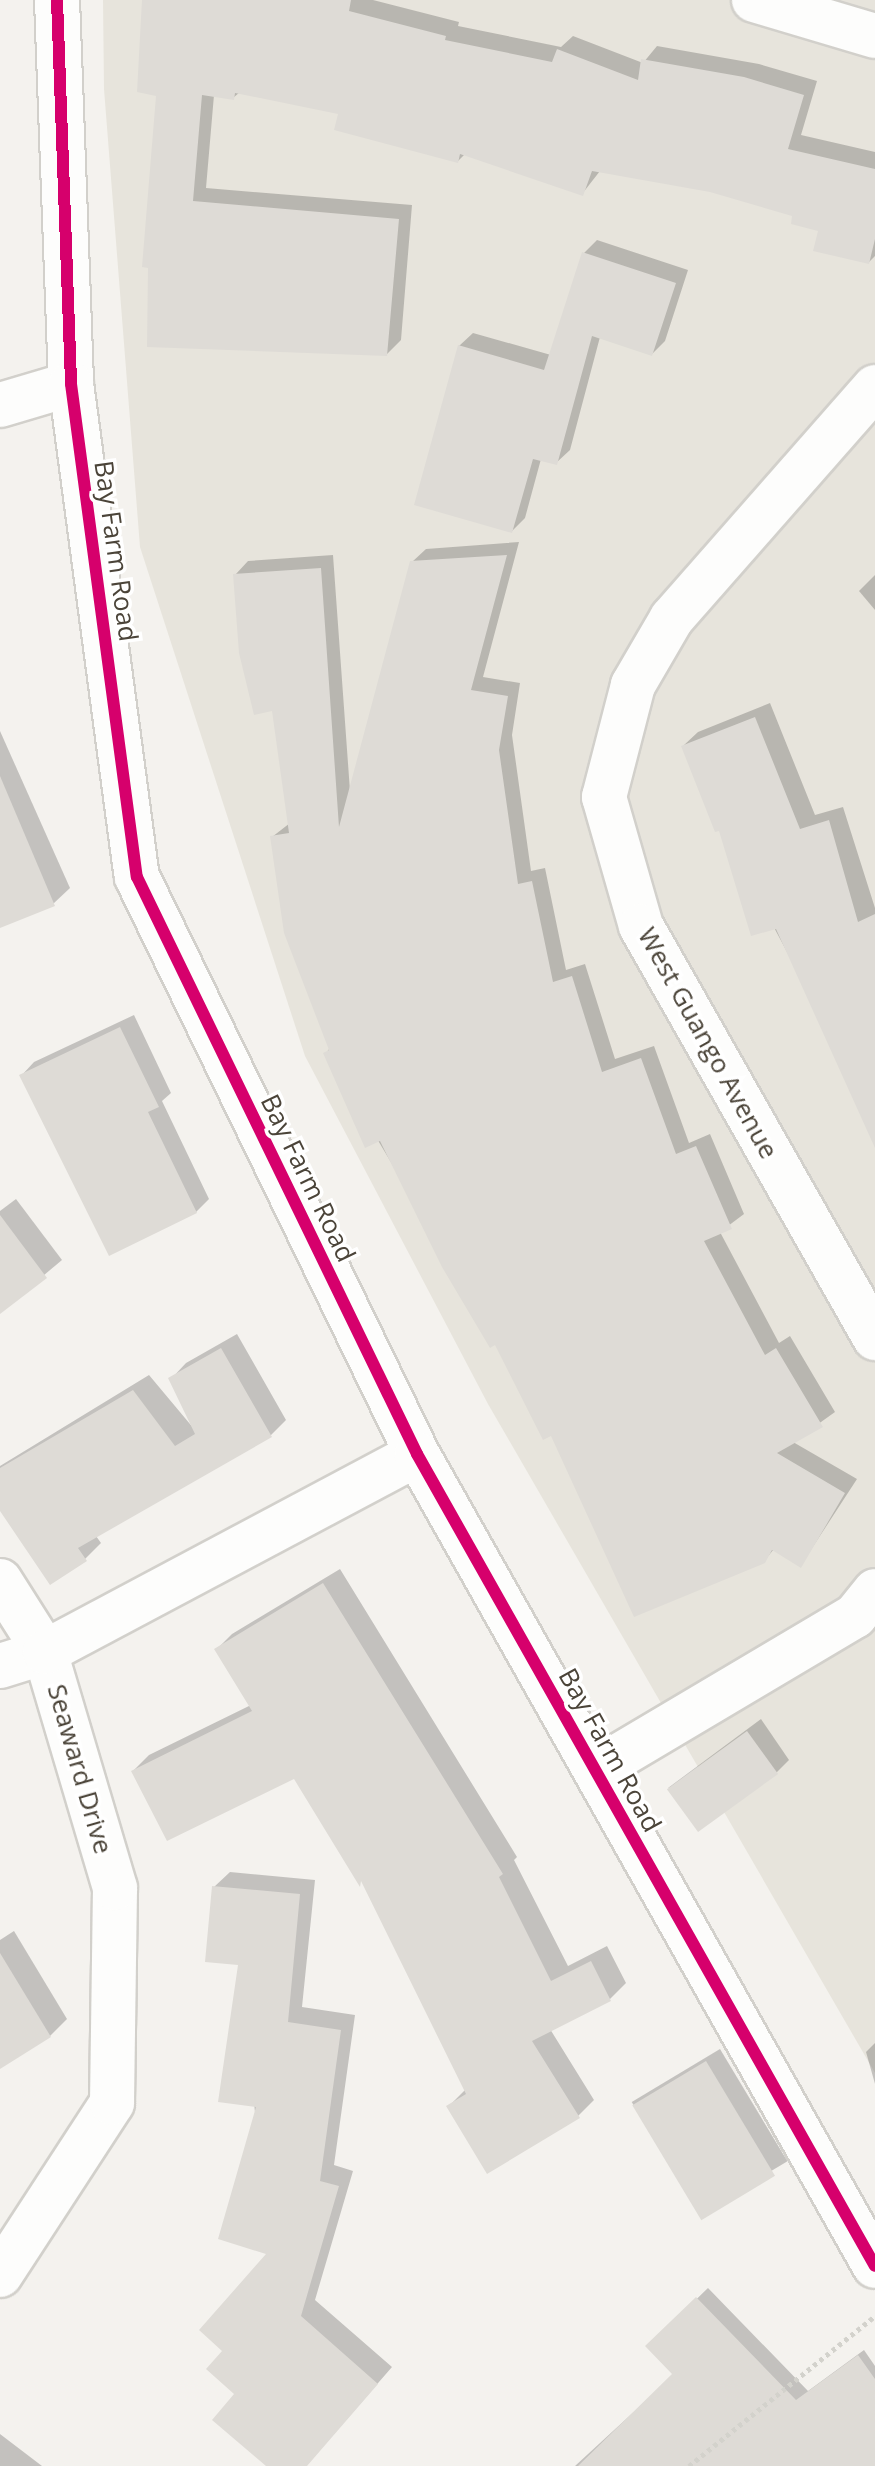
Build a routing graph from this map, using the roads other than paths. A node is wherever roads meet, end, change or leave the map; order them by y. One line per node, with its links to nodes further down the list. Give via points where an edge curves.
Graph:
1 (57, 0): 4 (street, Bay Farm Road)
2 (754, 0): 3 (street)
3 (875, 36)
4 (71, 384): 6 (street); 8 (street, Bay Farm Road, via 137,877)
5 (875, 387): 7 (street, West Guango Avenue, via 672,618 633,685 604,797 641,926)
6 (0, 405)
7 (875, 1338)
8 (417, 1454): 11 (street, Seaward Drive); 13 (street, Bay Farm Road)
9 (0, 1581): 11 (street)
10 (875, 1591): 13 (street, via 855,1616)
11 (45, 1652): 12 (street); 15 (street, Seaward Drive, via 115,1888 112,2103)
12 (0, 1666)
13 (597, 1769): 14 (street, Bay Farm Road)
14 (875, 2266)
15 (0, 2275)

